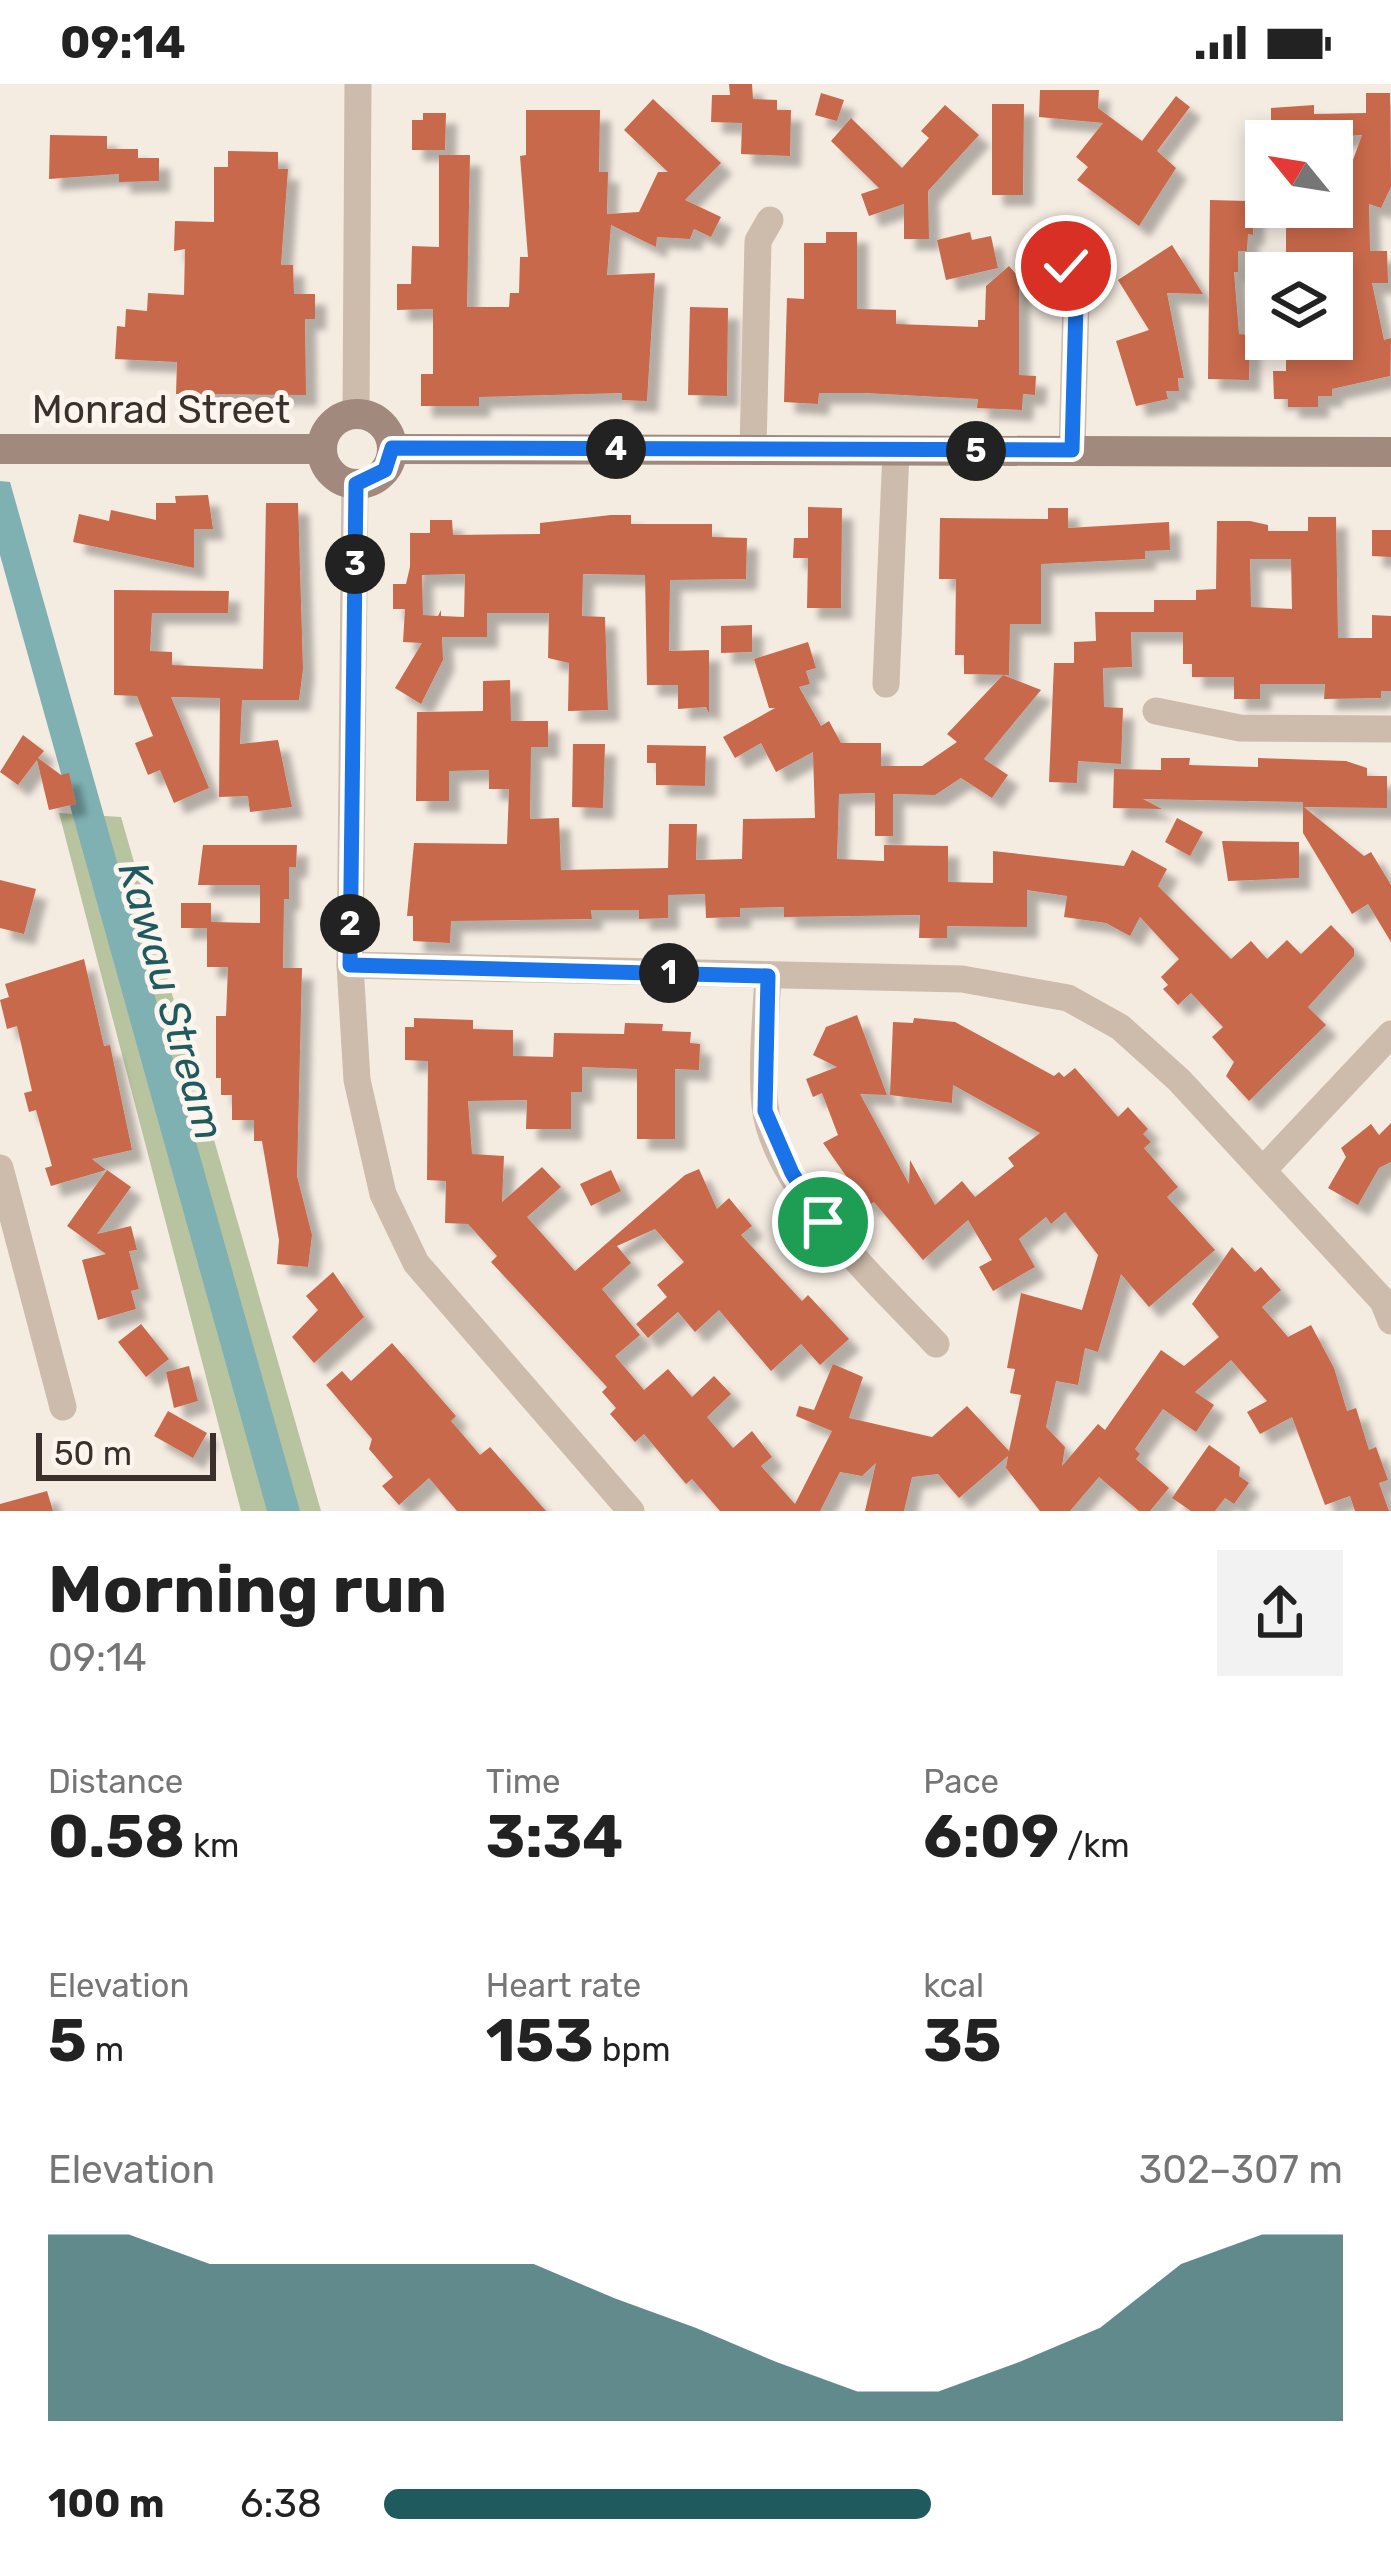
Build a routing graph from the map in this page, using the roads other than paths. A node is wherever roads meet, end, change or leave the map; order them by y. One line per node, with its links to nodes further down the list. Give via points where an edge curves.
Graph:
1 (358, 84): 4 (street)
2 (770, 220): 8 (street, via 758,241)
3 (1050, 238): 9 (street, via 1076,304)
4 (356, 413): 5 (street, via 386,428); 7 (street, via 328,428)
5 (392, 448): 8 (street); 12 (street, via 385,470)
6 (11, 449): 7 (street, Monrad Street)
7 (322, 449): 12 (street, via 328,469)
8 (753, 449): 10 (street)
9 (1072, 450): 10 (street); 11 (street)
10 (896, 451): 13 (street)
11 (1391, 452)
12 (356, 484): 16 (street)
13 (886, 684)
14 (1156, 711): 15 (street, via 1240,728)
15 (1391, 729)
16 (350, 965): 17 (street); 24 (street, via 357,1080 383,1194 416,1263)
17 (768, 976): 20 (street, via 962,979 1067,998 1135,1040); 22 (street, via 765,1111 792,1173 823,1222)
18 (1391, 1034): 20 (street)
19 (0, 1168): 23 (street)
20 (1263, 1170): 21 (street, via 1383,1301)
21 (1391, 1321)
22 (937, 1344)
23 (63, 1407)
24 (631, 1511)

